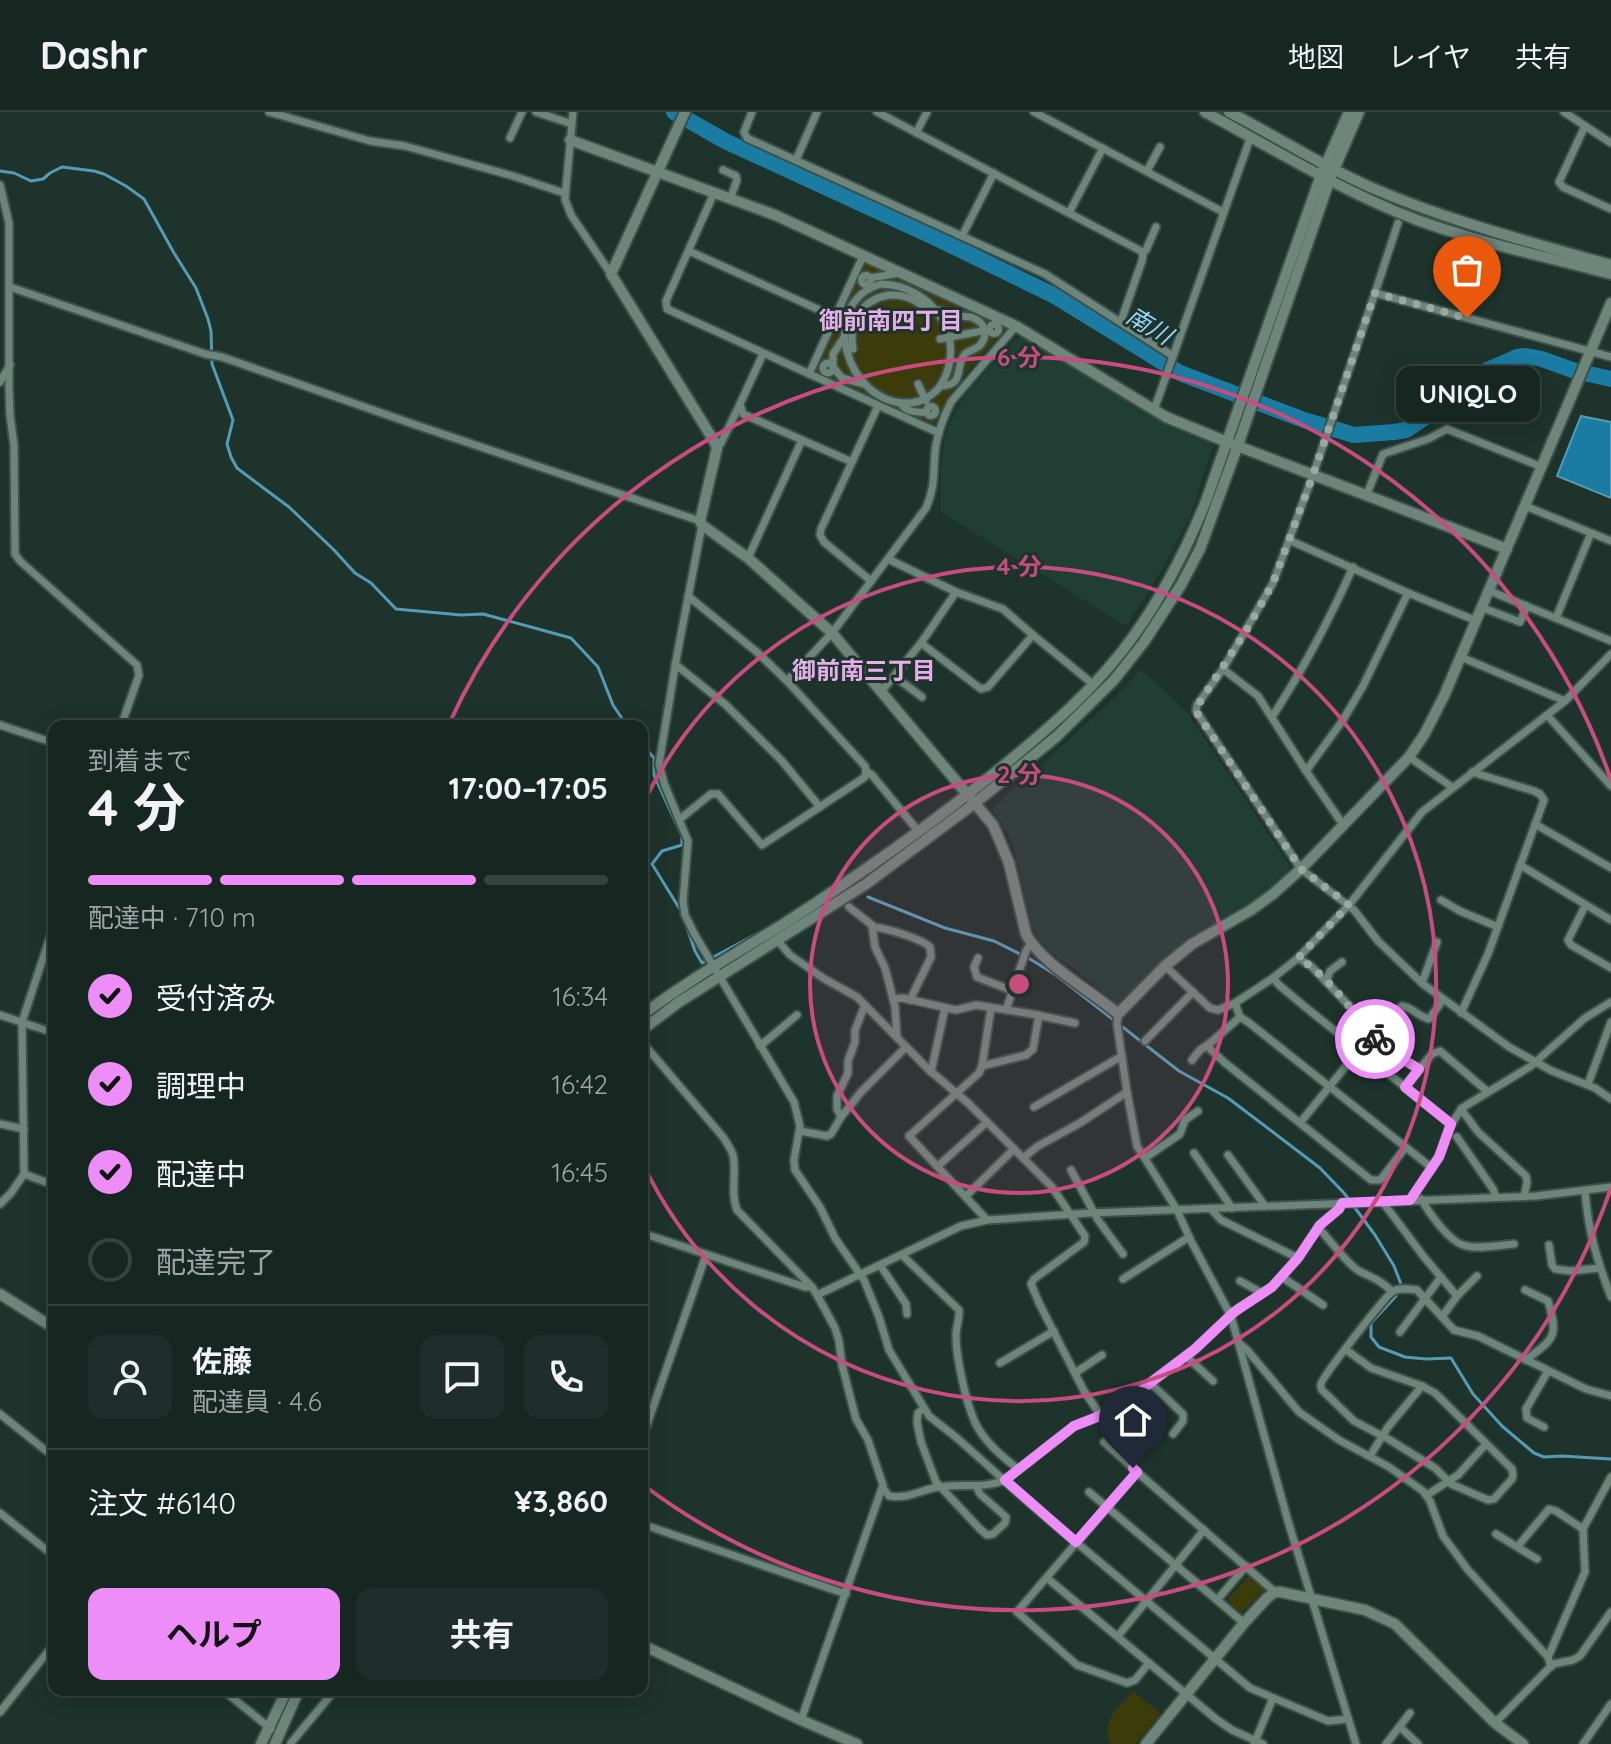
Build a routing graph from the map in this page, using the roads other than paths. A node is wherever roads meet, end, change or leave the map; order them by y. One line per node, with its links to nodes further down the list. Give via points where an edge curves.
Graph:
1 (269, 112): 32 (street)
2 (522, 112): 20 (street)
3 (536, 112): 16 (street)
4 (573, 112): 16 (street)
5 (685, 112): 28 (street)
6 (752, 112): 25 (street, via 745,136)
7 (817, 112): 25 (street)
8 (877, 112): 18 (street)
9 (927, 112): 18 (street)
10 (1034, 112): 24 (street)
11 (1205, 112): 19 (street)
12 (1229, 112): 29 (street)
13 (1349, 112): 29 (street)
14 (1359, 112): 29 (street)
15 (1564, 112): 17 (street)
16 (572, 124): 21 (street)
17 (1585, 126): 22 (street); 35 (street, via 1559,182)
18 (916, 133): 30 (street)
19 (1251, 136): 29 (street); 36 (street)
20 (510, 138)
21 (570, 140): 28 (street); 32 (street)
22 (1611, 143)
23 (1160, 147): 27 (street)
24 (1103, 148): 27 (street); 37 (street)
25 (796, 160): 40 (street)
26 (723, 170): 34 (street, via 737,180)
27 (1147, 171): 36 (street)
28 (657, 172): 33 (street); 45 (street)
29 (1328, 172): 44 (street, via 1484,230); 47 (street, via 1417,219); 83 (street, via 1259,385); 83 (street, via 1245,388)
30 (994, 173): 37 (street); 40 (street)
31 (0, 185): 49 (street, via 9,223)
32 (564, 193): 45 (street, via 571,215)
33 (714, 193): 34 (street); 41 (street)
34 (730, 199): 43 (street)
35 (1611, 209)
36 (1223, 212): 66 (street)
37 (1069, 213): 42 (street)
38 (1398, 223): 52 (street)
39 (1156, 227): 42 (street)
40 (962, 236): 58 (street, via 1045,274)
41 (689, 251): 57 (street); 65 (street, via 667,309)
42 (1142, 253): 58 (street)
43 (864, 259): 48 (street); 51 (street); 57 (street)
44 (1611, 265)
45 (611, 274): 84 (street)
46 (894, 274): 48 (street)
47 (1611, 274)
48 (867, 282): 50 (street); 53 (street); 56 (street, via 918,293); 61 (street, via 852,304)
49 (10, 287): 69 (street); 90 (street)
50 (853, 288)
51 (940, 291): 56 (street); 59 (street)
52 (1375, 293): 64 (street); 87 (street)
53 (875, 299): 55 (street); 56 (street, via 907,296); 63 (street, via 853,324)
54 (1611, 303): 64 (street)
55 (879, 308)
56 (930, 310): 60 (street, via 975,318); 62 (street, via 946,327)
57 (835, 317): 70 (street)
58 (1121, 321): 66 (street)
59 (1016, 326): 79 (street); 81 (street, via 951,402)
60 (994, 329): 62 (street); 75 (street, via 963,357 957,378)
61 (845, 336): 63 (street); 68 (street)
62 (945, 338): 75 (street, via 949,365)
63 (852, 349): 73 (street, via 853,369)
64 (1590, 353): 67 (street); 86 (street)
65 (763, 354): 70 (street); 77 (street)
66 (1173, 356): 79 (street)
67 (1611, 357)
68 (827, 363): 71 (street, via 832,372); 73 (street, via 842,378)
69 (10, 365): 72 (street); 123 (street, via 15,554 137,665 139,675)
70 (809, 374): 78 (street)
71 (825, 375)
72 (0, 382)
73 (864, 384): 76 (street)
74 (918, 384): 80 (street)
75 (940, 386): 80 (street)
76 (900, 403): 80 (street, via 916,402); 80 (street, via 912,412)
77 (740, 404): 82 (street, via 743,414); 84 (street)
78 (878, 406): 81 (street); 85 (street)
79 (1154, 410): 83 (street)
80 (930, 412)
81 (939, 433): 96 (street, via 929,502)
82 (802, 440): 85 (street); 95 (street)
83 (1233, 444): 87 (street); 132 (street, via 1200,549 1144,642 1056,737)
84 (717, 448): 90 (street)
85 (852, 462): 98 (street, via 820,535)
86 (1542, 467): 88 (street, via 1447,429 1383,454); 89 (street)
87 (1313, 475): 88 (street); 92 (street)
88 (1367, 494): 94 (street)
89 (1525, 506): 91 (street); 94 (street)
90 (701, 523): 95 (street); 102 (street)
91 (1591, 533): 93 (street); 105 (street)
92 (1289, 540): 97 (street); 114 (street, via 1273,583)
93 (1611, 541)
94 (1507, 549): 99 (street)
95 (748, 558): 107 (street)
96 (888, 559): 98 (street); 100 (street)
97 (1353, 567): 101 (street); 122 (street, via 1307,663)
98 (871, 581): 107 (street)
99 (1490, 591): 103 (street); 104 (street)
100 (956, 592): 108 (street, via 1003,609); 110 (street)
101 (1408, 593): 106 (street); 128 (street, via 1363,686)
102 (688, 596): 113 (street); 117 (street)
103 (1527, 606): 104 (street, via 1520,622); 105 (street)
104 (1483, 608): 106 (street)
105 (1556, 618): 109 (street)
106 (1477, 621): 112 (street)
107 (832, 633): 117 (street); 118 (street)
108 (1033, 635): 110 (street, via 981,689); 116 (street)
109 (1611, 641)
110 (921, 643): 115 (street)
111 (1611, 654): 120 (street)
112 (1461, 657): 120 (street); 126 (street)
113 (675, 664): 133 (street, via 726,705); 134 (street, via 659,769)
114 (1223, 669): 122 (street, via 1255,692); 140 (street, via 1197,705 1197,713)
115 (894, 676): 118 (street); 119 (street)
116 (1088, 680)
117 (787, 681): 127 (street)
118 (881, 692): 132 (street)
119 (922, 697)
120 (1565, 701): 121 (street)
121 (1547, 715): 129 (street); 130 (street)
122 (1272, 717): 128 (street)
123 (123, 720)
124 (0, 725): 125 (street)
125 (48, 741)
126 (1409, 757): 131 (street); 137 (street)
127 (866, 771): 133 (street, via 865,777); 136 (street)
128 (1306, 771): 137 (street)
129 (1472, 772): 131 (street); 135 (street, via 1540,794 1544,800)
130 (1611, 786)
131 (1452, 787): 142 (street, via 1422,812)
132 (971, 799): 149 (street, via 866,884); 152 (street, via 1002,844); 158 (street)
133 (820, 807): 134 (street, via 762,845 718,794)
134 (680, 819): 158 (street, via 688,841 685,915)
135 (1535, 824): 138 (street); 139 (street)
136 (914, 826)
137 (1344, 826): 140 (street)
138 (1520, 865): 143 (street); 148 (street)
139 (1611, 868)
140 (1301, 869): 142 (street); 156 (street, via 1251,910)
141 (1441, 900): 148 (street)
142 (1349, 905): 154 (street); 161 (street)
143 (1585, 906): 146 (street); 157 (street, via 1568,940)
144 (849, 907): 147 (street)
145 (1611, 908): 146 (street)
146 (1608, 918)
147 (872, 927): 164 (street); 165 (street, via 930,947 931,957)
148 (1498, 927): 174 (street)
149 (778, 941): 158 (street); 169 (street, via 790,955)
150 (1437, 942): 161 (street)
151 (48, 943): 180 (street)
152 (1031, 943): 162 (street); 175 (street)
153 (978, 958): 162 (street, via 977,977)
154 (1298, 958): 159 (street); 160 (street)
155 (1342, 962): 160 (street)
156 (1165, 966): 163 (street); 175 (street)
157 (1611, 968)
158 (718, 972): 172 (street); 183 (street); 189 (street)
159 (1273, 978): 167 (street); 192 (street)
160 (1326, 982): 185 (street)
161 (1422, 983): 166 (street)
162 (1013, 991): 173 (street)
163 (1193, 992): 167 (street, via 1213,1010); 187 (street)
164 (893, 999): 165 (street); 186 (street)
165 (910, 1000): 170 (street)
166 (1443, 1000): 174 (street); 185 (street, via 1429,1019 1402,1006)
167 (1235, 1003): 179 (street)
168 (1611, 1004): 195 (street, via 1592,1013)
169 (865, 1005): 186 (street); 209 (street, via 837,1096)
170 (945, 1008): 171 (street); 198 (street)
171 (991, 1008): 173 (street); 196 (street)
172 (648, 1010)
173 (1006, 1010): 178 (street)
174 (1461, 1013): 195 (street)
175 (1118, 1014): 193 (street)
176 (0, 1015): 180 (street)
177 (797, 1015): 189 (street)
178 (1039, 1015): 182 (street); 196 (street, via 1031,1052)
179 (1240, 1017): 188 (street); 200 (street)
180 (22, 1022): 184 (street); 214 (street)
181 (1611, 1022): 199 (street)
182 (1075, 1023)
183 (648, 1025)
184 (48, 1031)
185 (1372, 1036): 197 (street)
186 (897, 1037): 190 (street)
187 (1145, 1041)
188 (1209, 1044): 194 (street); 211 (street)
189 (760, 1046): 215 (street, via 794,1102)
190 (906, 1047): 198 (street); 209 (street)
191 (648, 1049): 262 (street, via 732,1152 737,1210)
192 (1359, 1050): 200 (street); 201 (street)
193 (1122, 1056): 202 (street); 206 (street)
194 (1192, 1060)
195 (1535, 1062): 199 (street); 203 (street)
196 (982, 1066): 204 (street)
197 (1419, 1069): 201 (street); 203 (street, via 1440,1051)
198 (931, 1072): 204 (street)
199 (1588, 1084): 205 (street)
200 (1329, 1086): 211 (street); 217 (street)
201 (1405, 1087): 213 (street)
202 (1127, 1092): 221 (street); 222 (street)
203 (1488, 1092): 207 (street)
204 (957, 1093): 210 (street); 223 (street, via 909,1136)
205 (1611, 1099)
206 (1034, 1107)
207 (1461, 1109): 213 (street); 231 (street, via 1526,1176)
208 (1198, 1111): 222 (street, via 1185,1120 1181,1133)
209 (841, 1117): 215 (street, via 829,1135)
210 (987, 1122): 218 (street); 223 (street)
211 (1300, 1123): 217 (street, via 1371,1180 1380,1180)
212 (0, 1124): 214 (street)
213 (1451, 1124): 224 (street)
214 (24, 1129): 226 (street)
215 (800, 1131): 256 (street, via 795,1170)
216 (1457, 1137): 232 (street)
217 (1405, 1148): 224 (street)
218 (1014, 1149): 221 (street); 230 (street)
219 (1194, 1153): 239 (street)
220 (1228, 1155): 238 (street)
221 (1023, 1158): 243 (street, via 1052,1187)
222 (1145, 1158): 241 (street)
223 (938, 1166): 230 (street)
224 (1432, 1168): 234 (street)
225 (1071, 1170): 242 (street)
226 (24, 1174): 227 (street); 237 (street)
227 (48, 1183)
228 (1611, 1187): 229 (street)
229 (1585, 1191): 231 (street); 255 (street)
230 (966, 1196): 244 (street)
231 (1524, 1196): 232 (street)
232 (1496, 1197): 233 (street)
233 (1421, 1199): 234 (street); 248 (street, via 1460,1244)
234 (1410, 1200): 235 (street)
235 (1382, 1201): 236 (street); 259 (street)
236 (1342, 1203): 238 (street); 245 (street)
237 (0, 1204)
238 (1265, 1206): 239 (street)
239 (1232, 1208): 240 (street)
240 (1211, 1209): 241 (street); 253 (street, via 1221,1220)
241 (1177, 1210): 242 (street); 247 (street)
242 (1094, 1213): 243 (street); 250 (street)
243 (1069, 1214): 244 (street); 276 (street, via 1085,1241 1031,1284)
244 (987, 1220): 252 (street, via 961,1226)
245 (1318, 1227): 253 (street); 264 (street, via 1356,1269)
246 (648, 1235): 251 (street)
247 (1189, 1237): 260 (street); 273 (street)
248 (1514, 1244)
249 (1549, 1245): 255 (street, via 1556,1270)
250 (1123, 1254)
251 (706, 1255): 262 (street); 293 (street)
252 (902, 1255): 254 (street); 301 (street, via 959,1310 956,1335 973,1417 990,1445)
253 (1298, 1258): 258 (street)
254 (880, 1265): 256 (street); 272 (street)
255 (1600, 1268): 269 (street)
256 (861, 1275): 267 (street); 290 (street, via 889,1350)
257 (1477, 1276): 268 (street)
258 (1282, 1277): 265 (street); 271 (street)
259 (1441, 1277): 268 (street); 270 (street)
260 (1123, 1279)
261 (1240, 1281): 265 (street)
262 (812, 1287): 267 (street)
263 (1525, 1290): 282 (street, via 1548,1301 1554,1334)
264 (1392, 1292): 270 (street, via 1416,1289); 279 (street)
265 (1262, 1293): 273 (street)
266 (0, 1294): 275 (street)
267 (817, 1295): 308 (street, via 839,1341 856,1419)
268 (1457, 1296): 274 (street)
269 (1611, 1297)
270 (1424, 1298): 274 (street); 277 (street)
271 (1323, 1305)
272 (907, 1314)
273 (1231, 1316): 278 (street); 281 (street)
274 (1442, 1317): 282 (street, via 1454,1330)
275 (48, 1324)
276 (1054, 1331): 283 (street); 285 (street)
277 (1400, 1332)
278 (1238, 1343): 300 (street, via 1299,1412); 326 (street)
279 (1345, 1349): 288 (street, via 1377,1371); 296 (street, via 1321,1389 1350,1419)
280 (1102, 1355): 285 (street)
281 (1186, 1356): 286 (street); 287 (street)
282 (1526, 1360): 284 (street)
283 (1000, 1363)
284 (1548, 1371): 289 (street); 294 (street, via 1526,1409 1527,1418)
285 (1075, 1373): 292 (street)
286 (1213, 1381)
287 (1150, 1383): 292 (street); 295 (street, via 1183,1414)
288 (1422, 1386): 296 (street); 298 (street, via 1442,1398)
289 (1611, 1396)
290 (923, 1409): 304 (street); 307 (street, via 916,1419 921,1442)
291 (0, 1414): 299 (street)
292 (1101, 1416): 301 (street, via 1074,1426)
293 (648, 1422)
294 (1544, 1427)
295 (1173, 1434)
296 (1382, 1435): 300 (street); 305 (street)
297 (1104, 1442): 302 (street)
298 (1486, 1444): 305 (street); 305 (street, via 1513,1473 1496,1497 1488,1500)
299 (48, 1452)
300 (1370, 1456): 310 (street)
301 (1018, 1469): 304 (street)
302 (1137, 1472): 311 (street); 315 (street)
303 (1611, 1477): 314 (street)
304 (1005, 1480): 306 (street); 317 (street)
305 (1448, 1481): 310 (street)
306 (976, 1486): 307 (street); 307 (street, via 1007,1519 993,1534 985,1534)
307 (940, 1487): 308 (street, via 902,1497 889,1496)
308 (883, 1488): 325 (street)
309 (1089, 1492): 311 (street)
310 (1427, 1495): 334 (street, via 1443,1536 1462,1562)
311 (1107, 1506): 317 (street); 321 (street)
312 (0, 1513): 319 (street)
313 (648, 1526): 325 (street)
314 (1583, 1529): 318 (street, via 1549,1509); 334 (street, via 1585,1572)
315 (1204, 1530): 321 (street); 322 (street)
316 (1496, 1534): 318 (street)
317 (1076, 1542): 323 (street); 328 (street)
318 (1518, 1546): 320 (street)
319 (48, 1551)
320 (1537, 1559)
321 (1175, 1565): 327 (street); 328 (street)
322 (1246, 1566): 324 (street); 327 (street)
323 (1047, 1578): 331 (street); 336 (street, via 1017,1612 1077,1665 1127,1683)
324 (1275, 1592): 326 (street); 330 (street)
325 (846, 1594): 348 (street)
326 (1310, 1597): 347 (street); 349 (street, via 1374,1613 1395,1624)
327 (1217, 1600): 330 (street)
328 (1146, 1601): 331 (street); 335 (street)
329 (1611, 1612): 337 (street, via 1580,1656)
330 (1244, 1623): 335 (street)
331 (1118, 1636): 336 (street)
332 (648, 1648): 348 (street)
333 (48, 1652): 345 (street)
334 (1548, 1657): 337 (street)
335 (1216, 1659): 338 (street); 343 (street, via 1250,1688)
336 (1149, 1663): 338 (street)
337 (1551, 1667): 349 (street)
338 (1186, 1694): 354 (street, via 1224,1726); 357 (street)
339 (230, 1696): 351 (street)
340 (284, 1696): 351 (street)
341 (296, 1696): 352 (street)
342 (330, 1696): 353 (street)
343 (1273, 1698): 347 (street, via 1328,1721); 354 (street)
344 (1611, 1704): 362 (street)
345 (0, 1712)
346 (1410, 1713): 350 (street)
347 (1348, 1719): 358 (street)
348 (801, 1720): 356 (street)
349 (1495, 1723): 361 (street)
350 (1400, 1727): 359 (street); 360 (street)
351 (270, 1728): 352 (street); 355 (street)
352 (277, 1740)
353 (291, 1743)
354 (1257, 1743)
355 (261, 1744)
356 (857, 1744)
357 (1147, 1744)
358 (1356, 1744)
359 (1386, 1744)
360 (1418, 1744)
361 (1523, 1744)
362 (1583, 1744)

